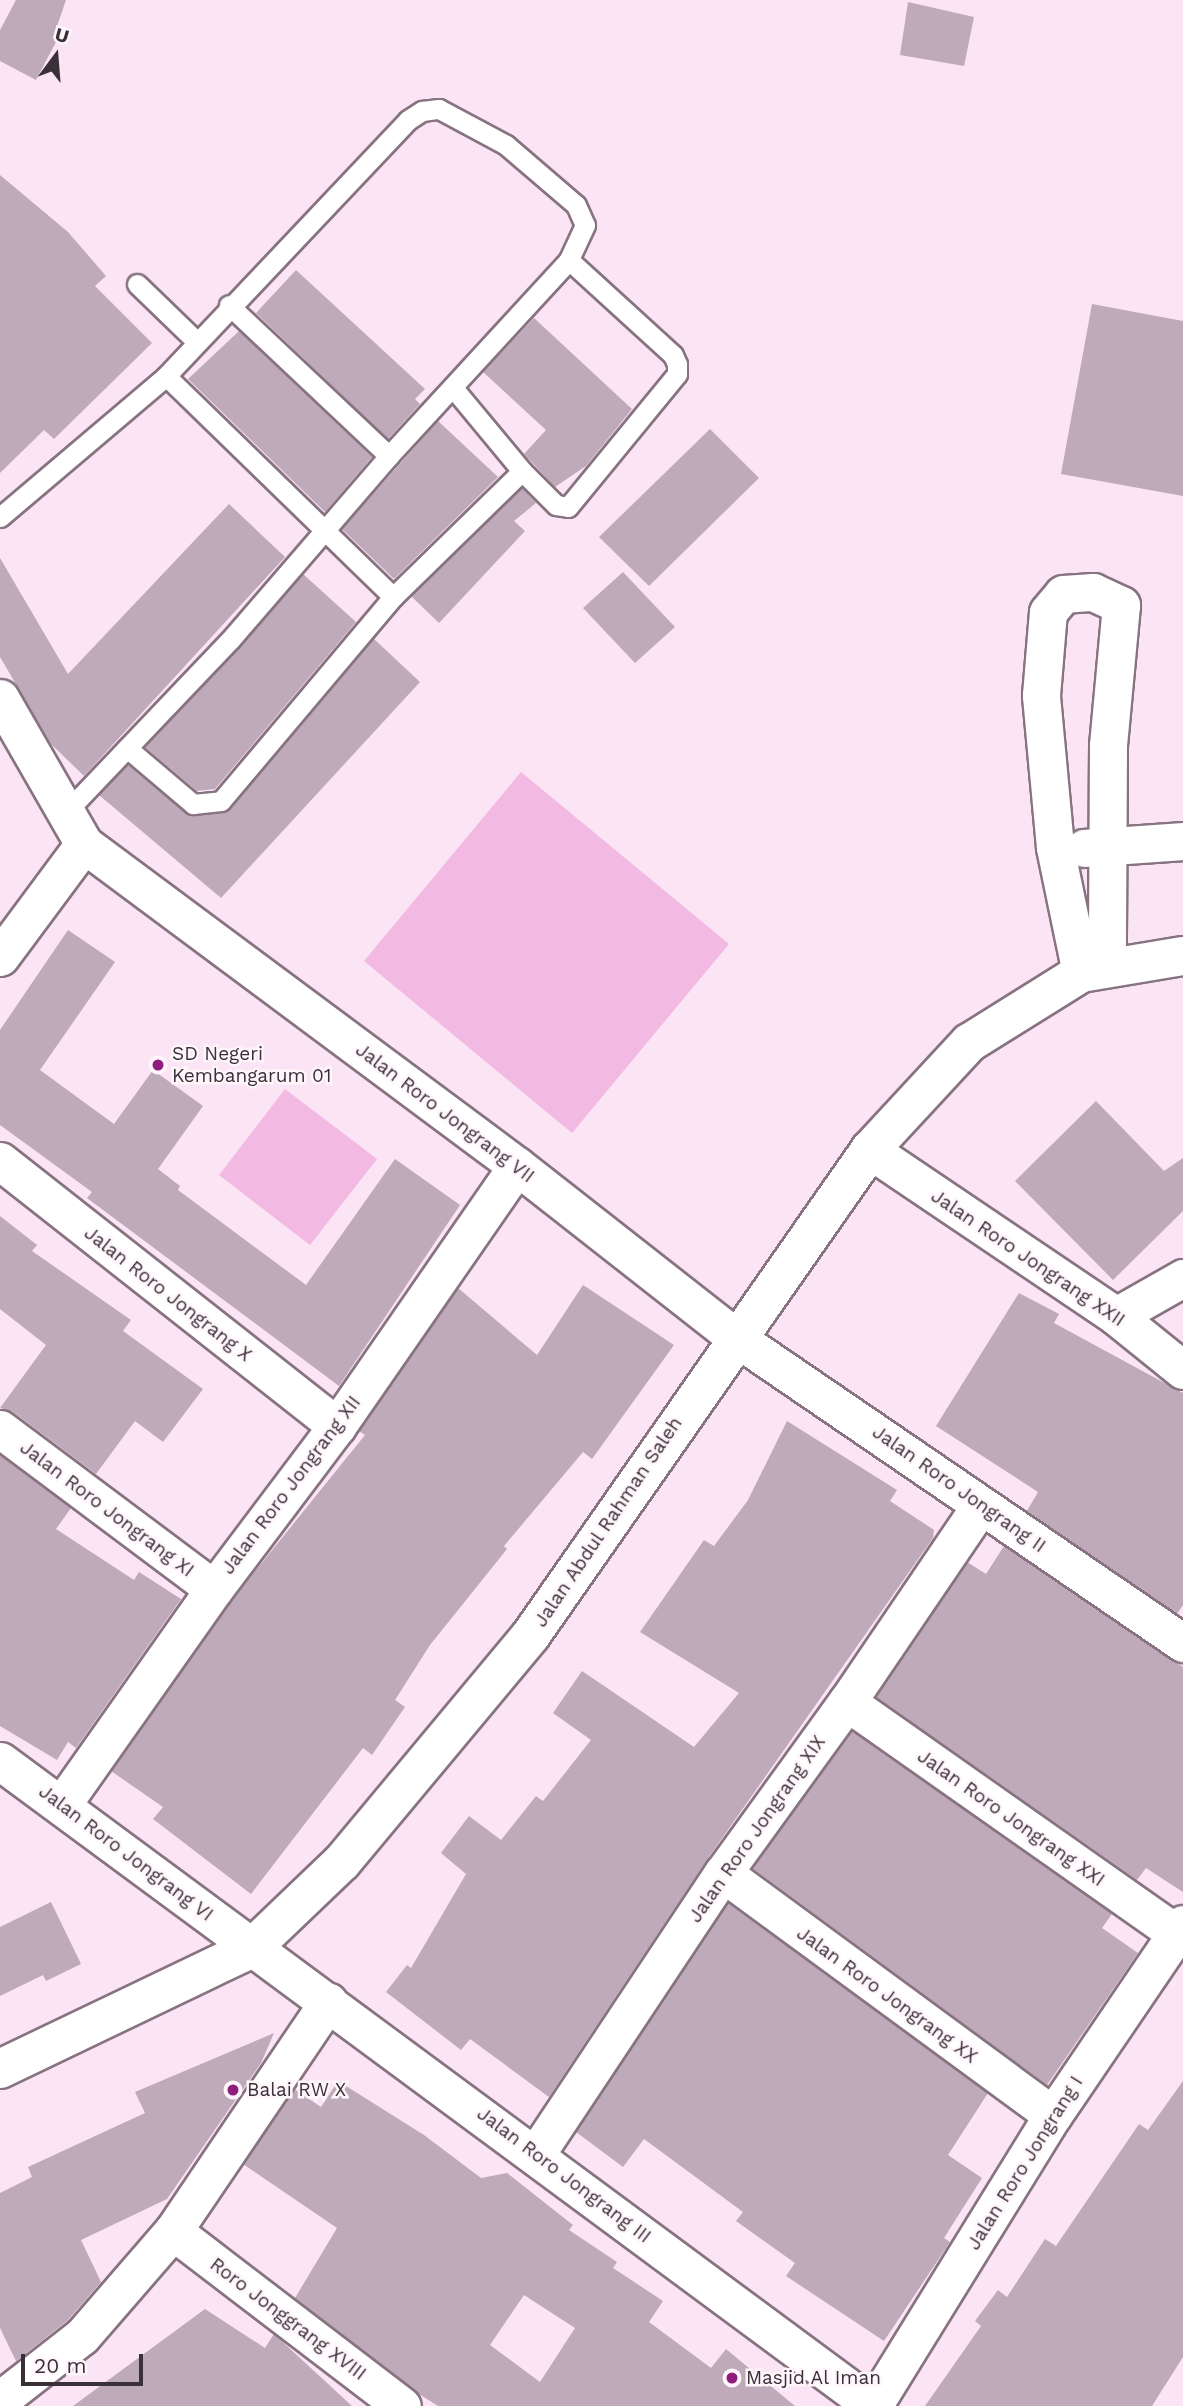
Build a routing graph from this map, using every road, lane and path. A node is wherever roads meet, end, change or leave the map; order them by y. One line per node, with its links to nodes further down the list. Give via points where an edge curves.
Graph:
1 (569, 260): 3 (lane, via 585,225 576,205 506,145 439,108 408,120); 6 (lane); 8 (lane, via 673,355 677,374 568,507 556,505)
2 (137, 284): 4 (lane)
3 (229, 305): 4 (lane); 7 (lane)
4 (196, 341): 5 (lane)
5 (166, 376): 9 (lane); 10 (lane)
6 (454, 389): 7 (lane); 8 (lane)
7 (389, 456): 10 (lane)
8 (522, 471): 11 (lane)
9 (0, 517)
10 (323, 531): 11 (lane); 13 (lane, via 230,640)
11 (393, 597): 13 (lane, via 221,801 193,804)
12 (0, 698): 14 (street, Jalan Roro Jongrang VII)
13 (127, 748): 14 (lane)
14 (67, 810): 16 (street, Jalan Roro Jongrang VII)
15 (1183, 841): 18 (street)
16 (84, 844): 20 (street); 24 (street, Jalan Roro Jongrang VII)
17 (1055, 847): 18 (street); 18 (street, via 1041,695 1048,612 1063,594 1093,592 1121,605 1108,746); 21 (street)
18 (1107, 849): 21 (street)
19 (1183, 956): 21 (street, Jalan Abdul Rahman Saleh)
20 (0, 957)
21 (1094, 970): 22 (street, Jalan Abdul Rahman Saleh, via 969,1043)
22 (870, 1150): 26 (street, Jalan Roro Jongrang XXII); 27 (street, Jalan Abdul Rahman Saleh)
23 (0, 1161): 29 (street, Jalan Roro Jongrang X)
24 (517, 1166): 27 (street, Jalan Roro Jongrang VII); 29 (street, Jalan Roro Jongrang XII)
25 (1183, 1278): 26 (street)
26 (1116, 1316): 28 (street, Jalan Roro Jongrang XXII)
27 (734, 1337): 31 (street, Jalan Roro Jongrang II, via 818,1390); 39 (street, Jalan Abdul Rahman Saleh, via 531,1635 342,1862)
28 (1183, 1370)
29 (337, 1426): 32 (street, Jalan Roro Jongrang XII)
30 (0, 1429): 32 (street, Jalan Roro Jongrang XI)
31 (980, 1506): 33 (street, Jalan Roro Jongrang II); 34 (street, Jalan Roro Jongrang XIX)
32 (214, 1589): 36 (street, Jalan Roro Jongrang XII)
33 (1183, 1643)
34 (847, 1702): 37 (street, Jalan Roro Jongrang XIX); 38 (street, Jalan Roro Jongrang XXI)
35 (0, 1760): 36 (street, Jalan Roro Jongrang VI)
36 (62, 1803): 39 (street, Jalan Roro Jongrang VI)
37 (723, 1873): 42 (street, Jalan Roro Jongrang XX); 43 (street, Jalan Roro Jongrang XIX)
38 (1179, 1929): 42 (street, Jalan Roro Jongrang I)
39 (251, 1948): 40 (street, Jalan Roro Jongrang III); 41 (street, Jalan Abdul Rahman Saleh)
40 (328, 2002): 43 (street, Jalan Roro Jongrang III); 44 (street)
41 (0, 2069)
42 (1053, 2115): 47 (street, Jalan Roro Jongrang I)
43 (536, 2154): 47 (street, Jalan Roro Jongrang III)
44 (173, 2231): 45 (street, via 82,2336); 46 (street, Roro Jonggrang XVIII)
45 (0, 2400)
46 (392, 2403)
47 (873, 2406)

